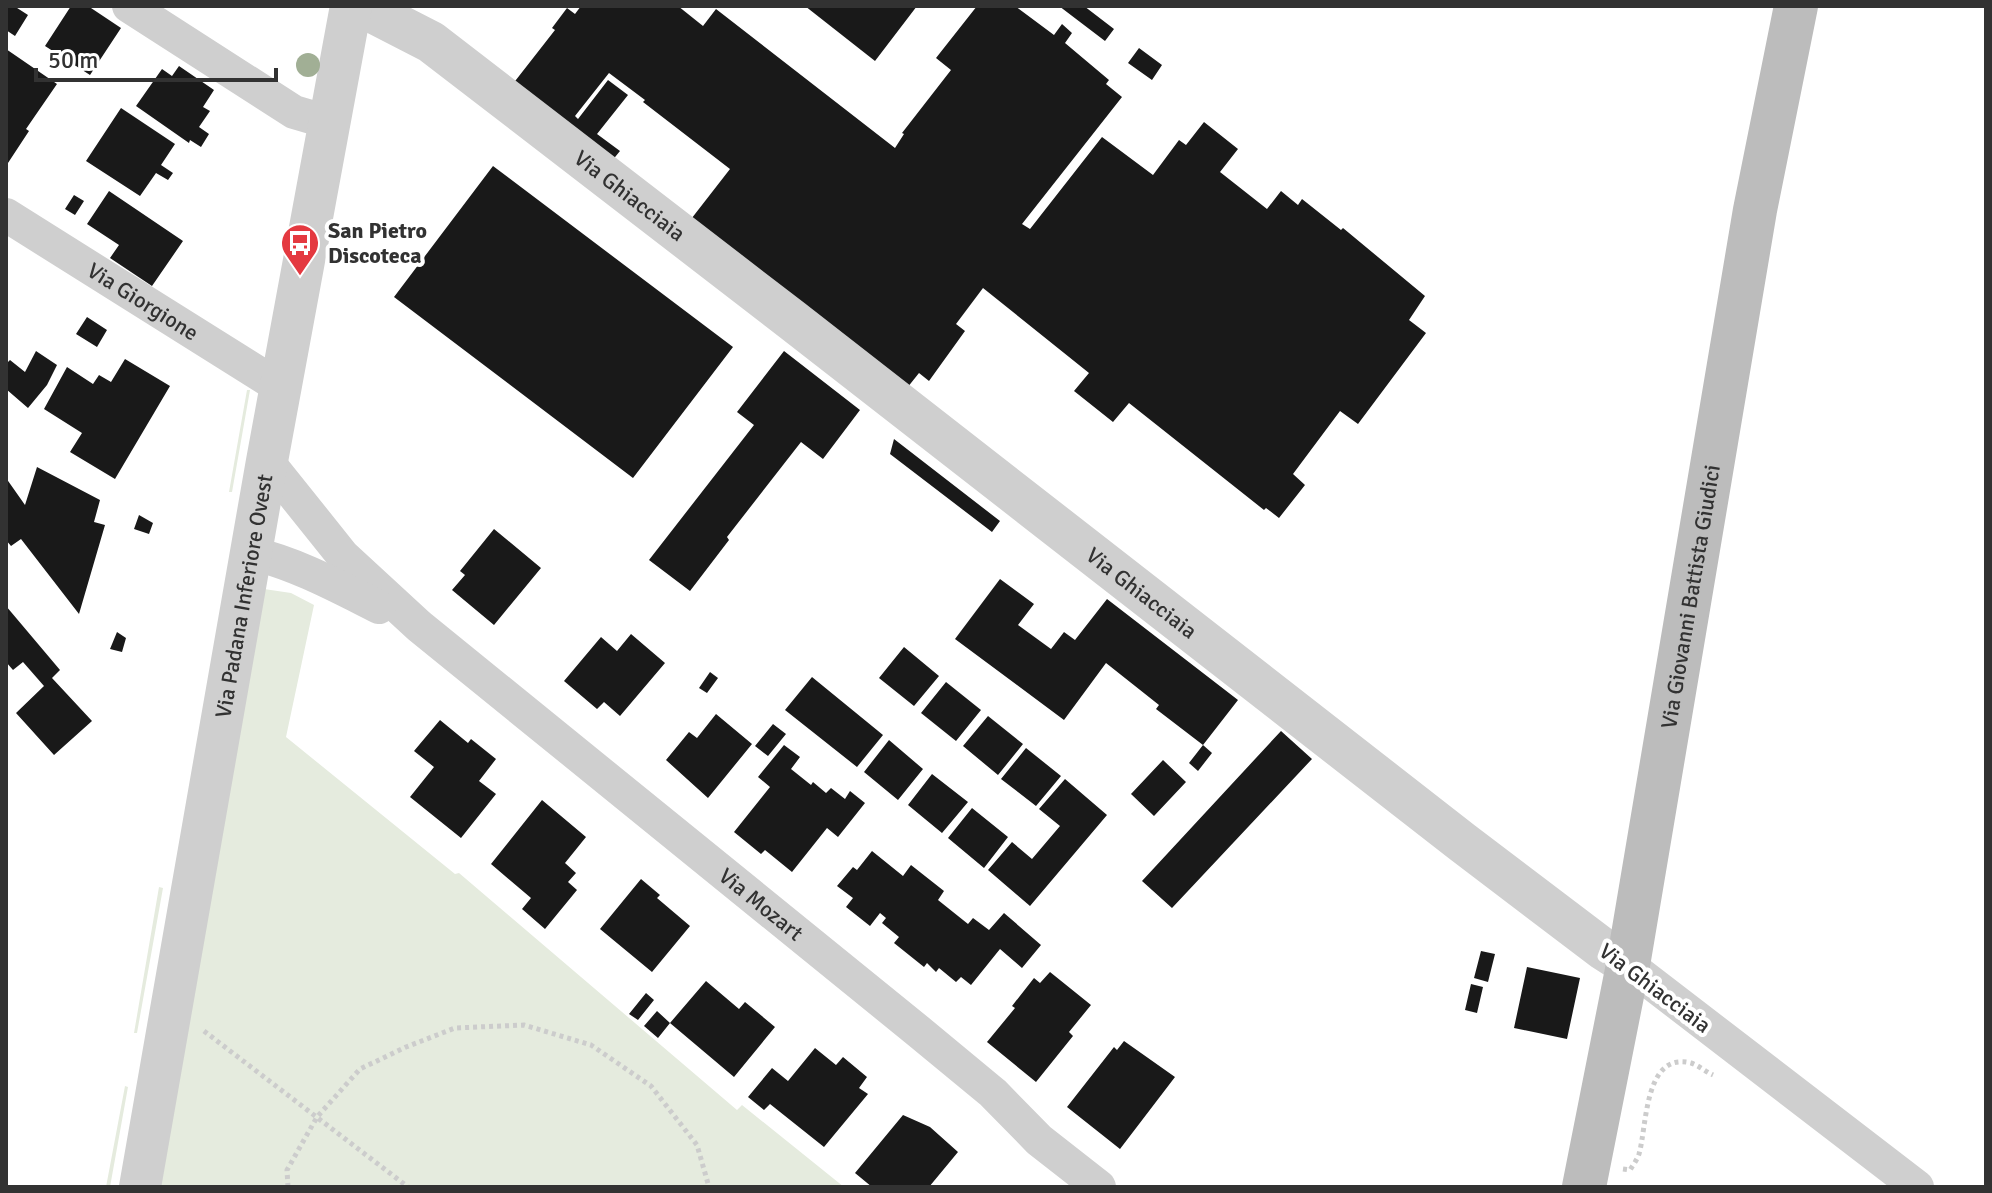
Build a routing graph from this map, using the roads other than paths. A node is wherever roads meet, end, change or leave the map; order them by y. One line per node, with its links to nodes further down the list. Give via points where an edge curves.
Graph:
1 (129, 6): 5 (street, via 294,112)
2 (351, 6): 5 (street, Via Padana Inferiore Ovest)
3 (361, 6): 11 (street, Via Ghiacciaia, via 431,42 1473,851)
4 (1796, 6): 11 (main road, Via Giovanni Battista Giudici, via 1752,226)
5 (328, 122): 7 (street, Via Padana Inferiore Ovest)
6 (6, 215): 7 (street, Via Giorgione)
7 (280, 387): 8 (street, Via Padana Inferiore Ovest)
8 (267, 461): 9 (street, Via Padana Inferiore Ovest); 10 (street, Via Mozart, via 343,556)
9 (251, 553): 10 (street, Via Mozart, via 302,568); 13 (street, Via Padana Inferiore Ovest)
10 (419, 626): 14 (street, Via Mozart, via 929,1040)
11 (1628, 965): 12 (main road, Via Giovanni Battista Giudici); 15 (street, Via Ghiacciaia)
12 (1586, 1176)
13 (140, 1187)
14 (1099, 1187)
15 (1917, 1187)

